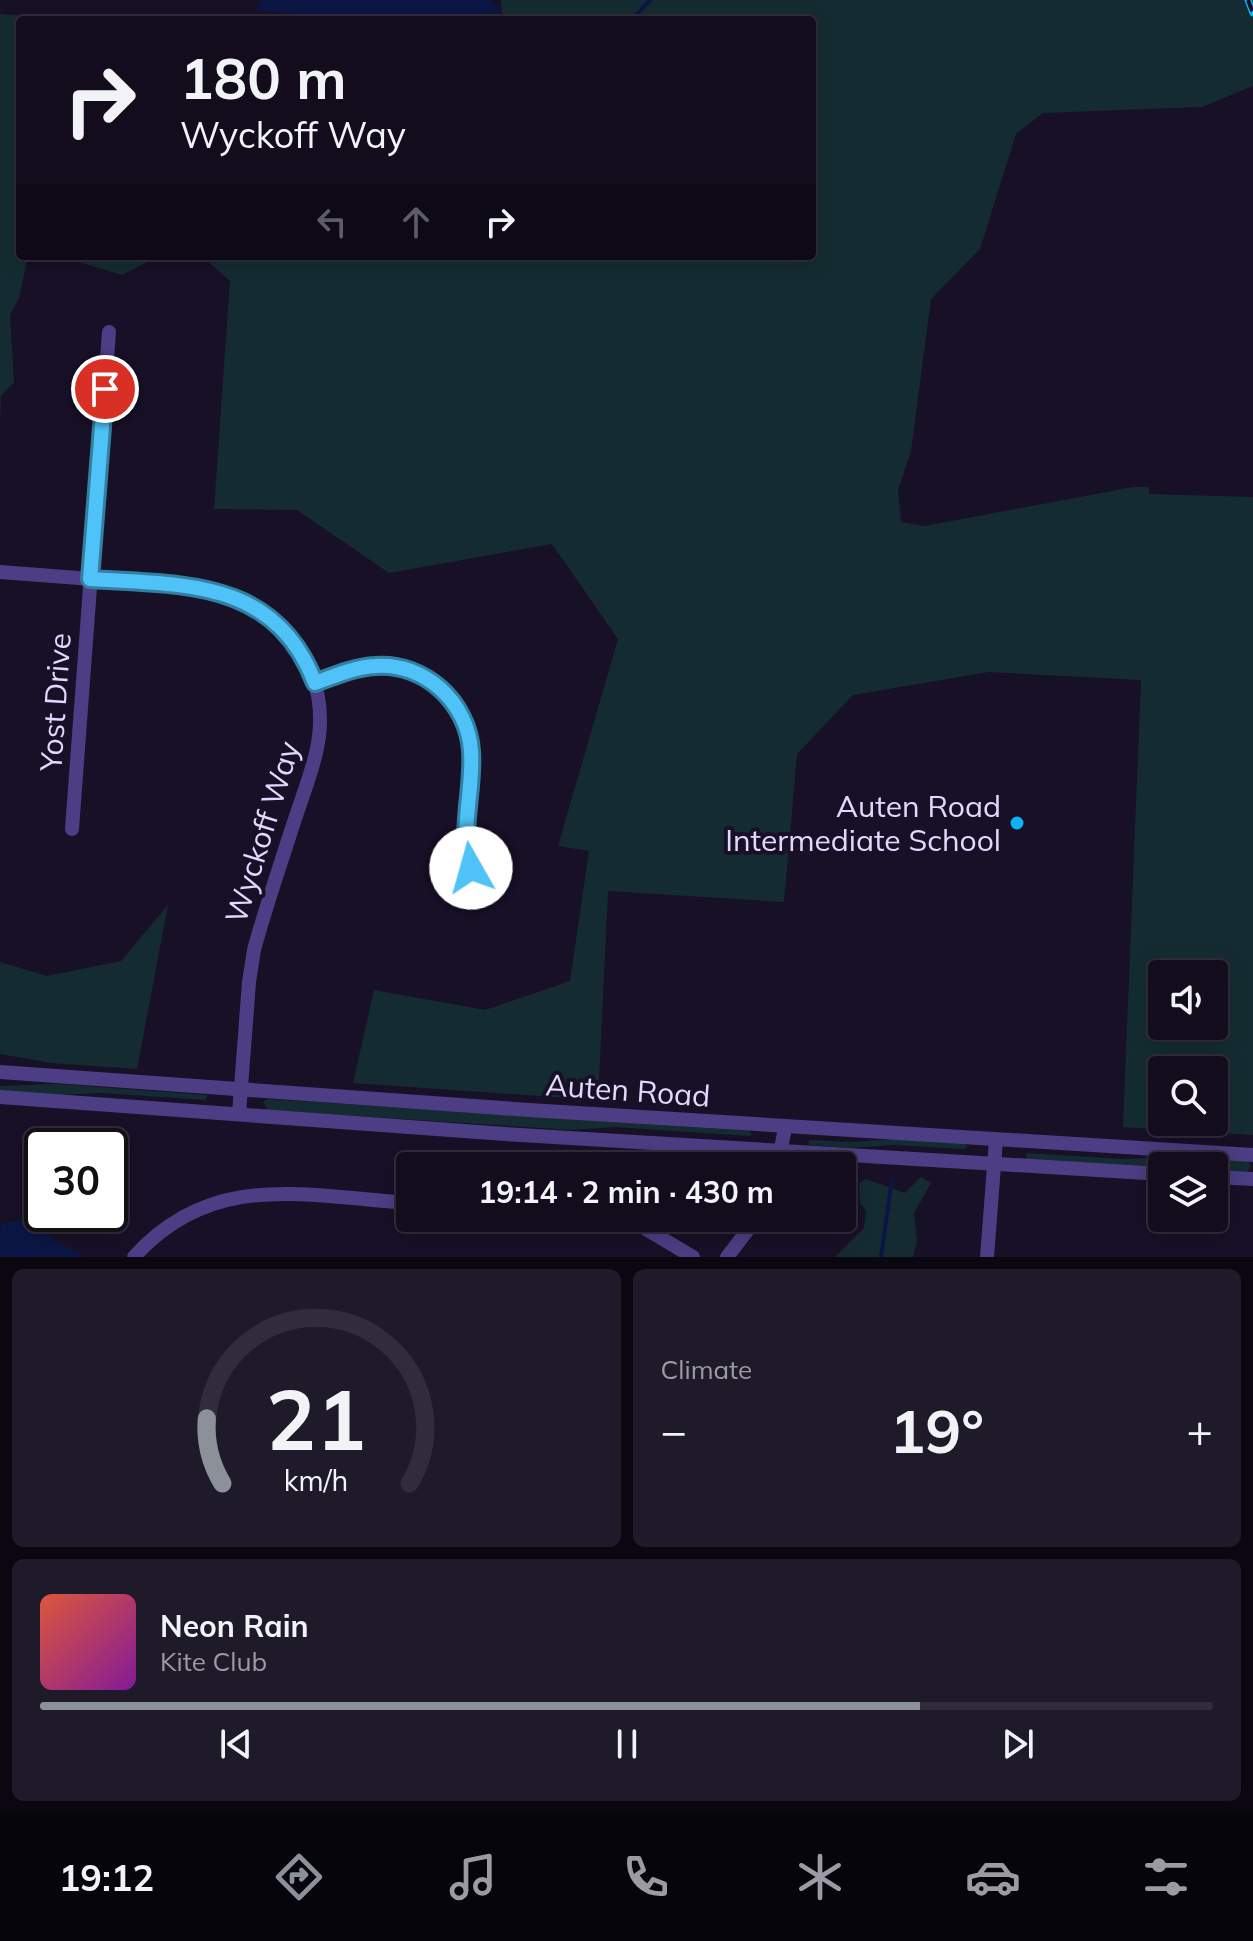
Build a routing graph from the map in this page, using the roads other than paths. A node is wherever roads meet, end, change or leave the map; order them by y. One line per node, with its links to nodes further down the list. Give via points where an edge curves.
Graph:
1 (109, 332): 3 (street, Yost Drive)
2 (0, 572): 3 (street, Wyckoff Way)
3 (90, 579): 4 (street, Wyckoff Way, via 209,588 248,602 292,638); 5 (street, Yost Drive)
4 (315, 683): 6 (street, via 390,666 419,674 448,695 468,731 472,770 465,848); 8 (street, Wyckoff Way, via 317,751 254,950)
5 (72, 829)
6 (482, 884)
7 (0, 1072): 8 (street, Auten Road)
8 (242, 1089): 10 (street, Wyckoff Way); 11 (street, Auten Road)
9 (0, 1097): 10 (street, Auten Road)
10 (239, 1114): 13 (street, Auten Road)
11 (785, 1127): 12 (street, Auten Road); 14 (street)
12 (996, 1140): 15 (street, Auten Road); 17 (street)
13 (711, 1152)
14 (781, 1152)
15 (1253, 1155)
16 (856, 1160): 17 (street, Auten Road)
17 (994, 1163): 18 (street, Auten Road); 27 (street)
18 (1148, 1173)
19 (1228, 1178): 20 (street)
20 (1253, 1179)
21 (396, 1202): 24 (street, via 242,1195 195,1209)
22 (651, 1232): 25 (street)
23 (746, 1232): 26 (street)
24 (134, 1257)
25 (693, 1257)
26 (727, 1257)
27 (987, 1257)

